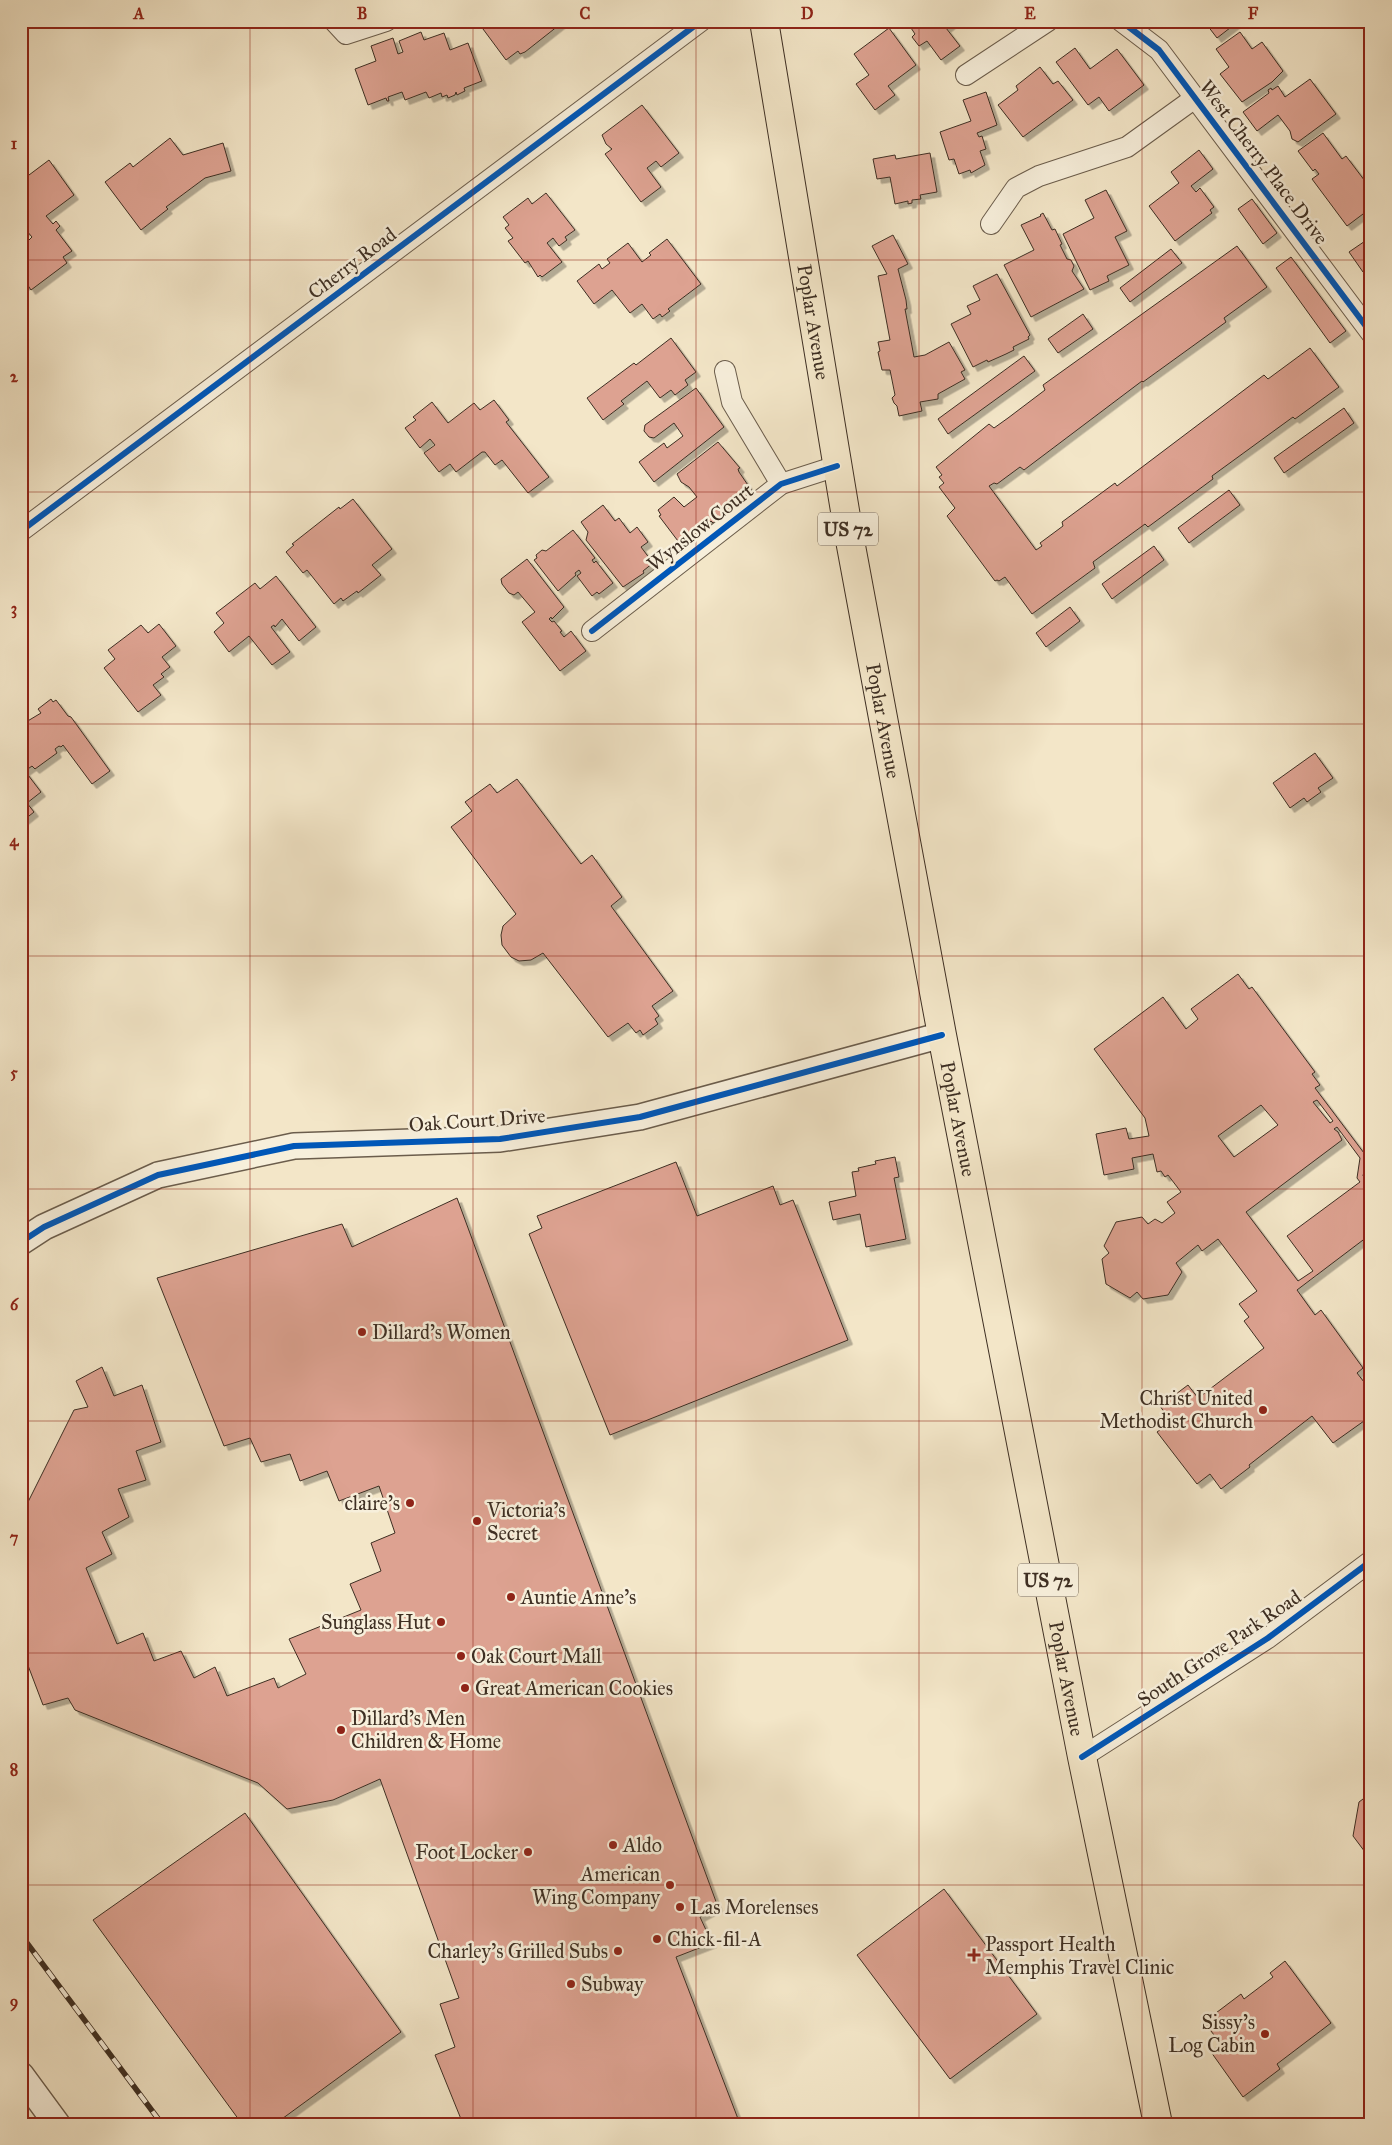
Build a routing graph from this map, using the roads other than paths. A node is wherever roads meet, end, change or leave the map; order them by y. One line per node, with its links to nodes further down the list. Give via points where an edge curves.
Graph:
1 (334, 21): 2 (street, via 346,34)
2 (386, 21)
3 (701, 21): 14 (street, Cherry Road)
4 (764, 21): 12 (main road, Poplar Avenue / US 72)
5 (1048, 21): 7 (street)
6 (1121, 21): 8 (street, West Cherry Place Drive, via 1159,50)
7 (966, 75)
8 (1195, 98): 9 (street, West Cherry Place Drive, via 1127,147 1039,176 1016,188); 10 (street, West Cherry Place Drive)
9 (991, 224)
10 (1371, 333)
11 (725, 371): 13 (street, via 735,409)
12 (837, 466): 13 (street, Wynslow Court); 16 (main road, Poplar Avenue / US 72)
13 (781, 484): 15 (street, Wynslow Court)
14 (21, 531)
15 (592, 631)
16 (942, 1035): 17 (street, Oak Court Drive, via 640,1117 500,1138 294,1146 158,1175 44,1227); 19 (main road, Poplar Avenue / US 72)
17 (21, 1242)
18 (1371, 1561): 19 (street, South Grove Park Road, via 1268,1638)
19 (1082, 1758): 22 (main road, Poplar Avenue / US 72)
20 (21, 2076): 21 (street)
21 (57, 2124)
22 (1158, 2124)

